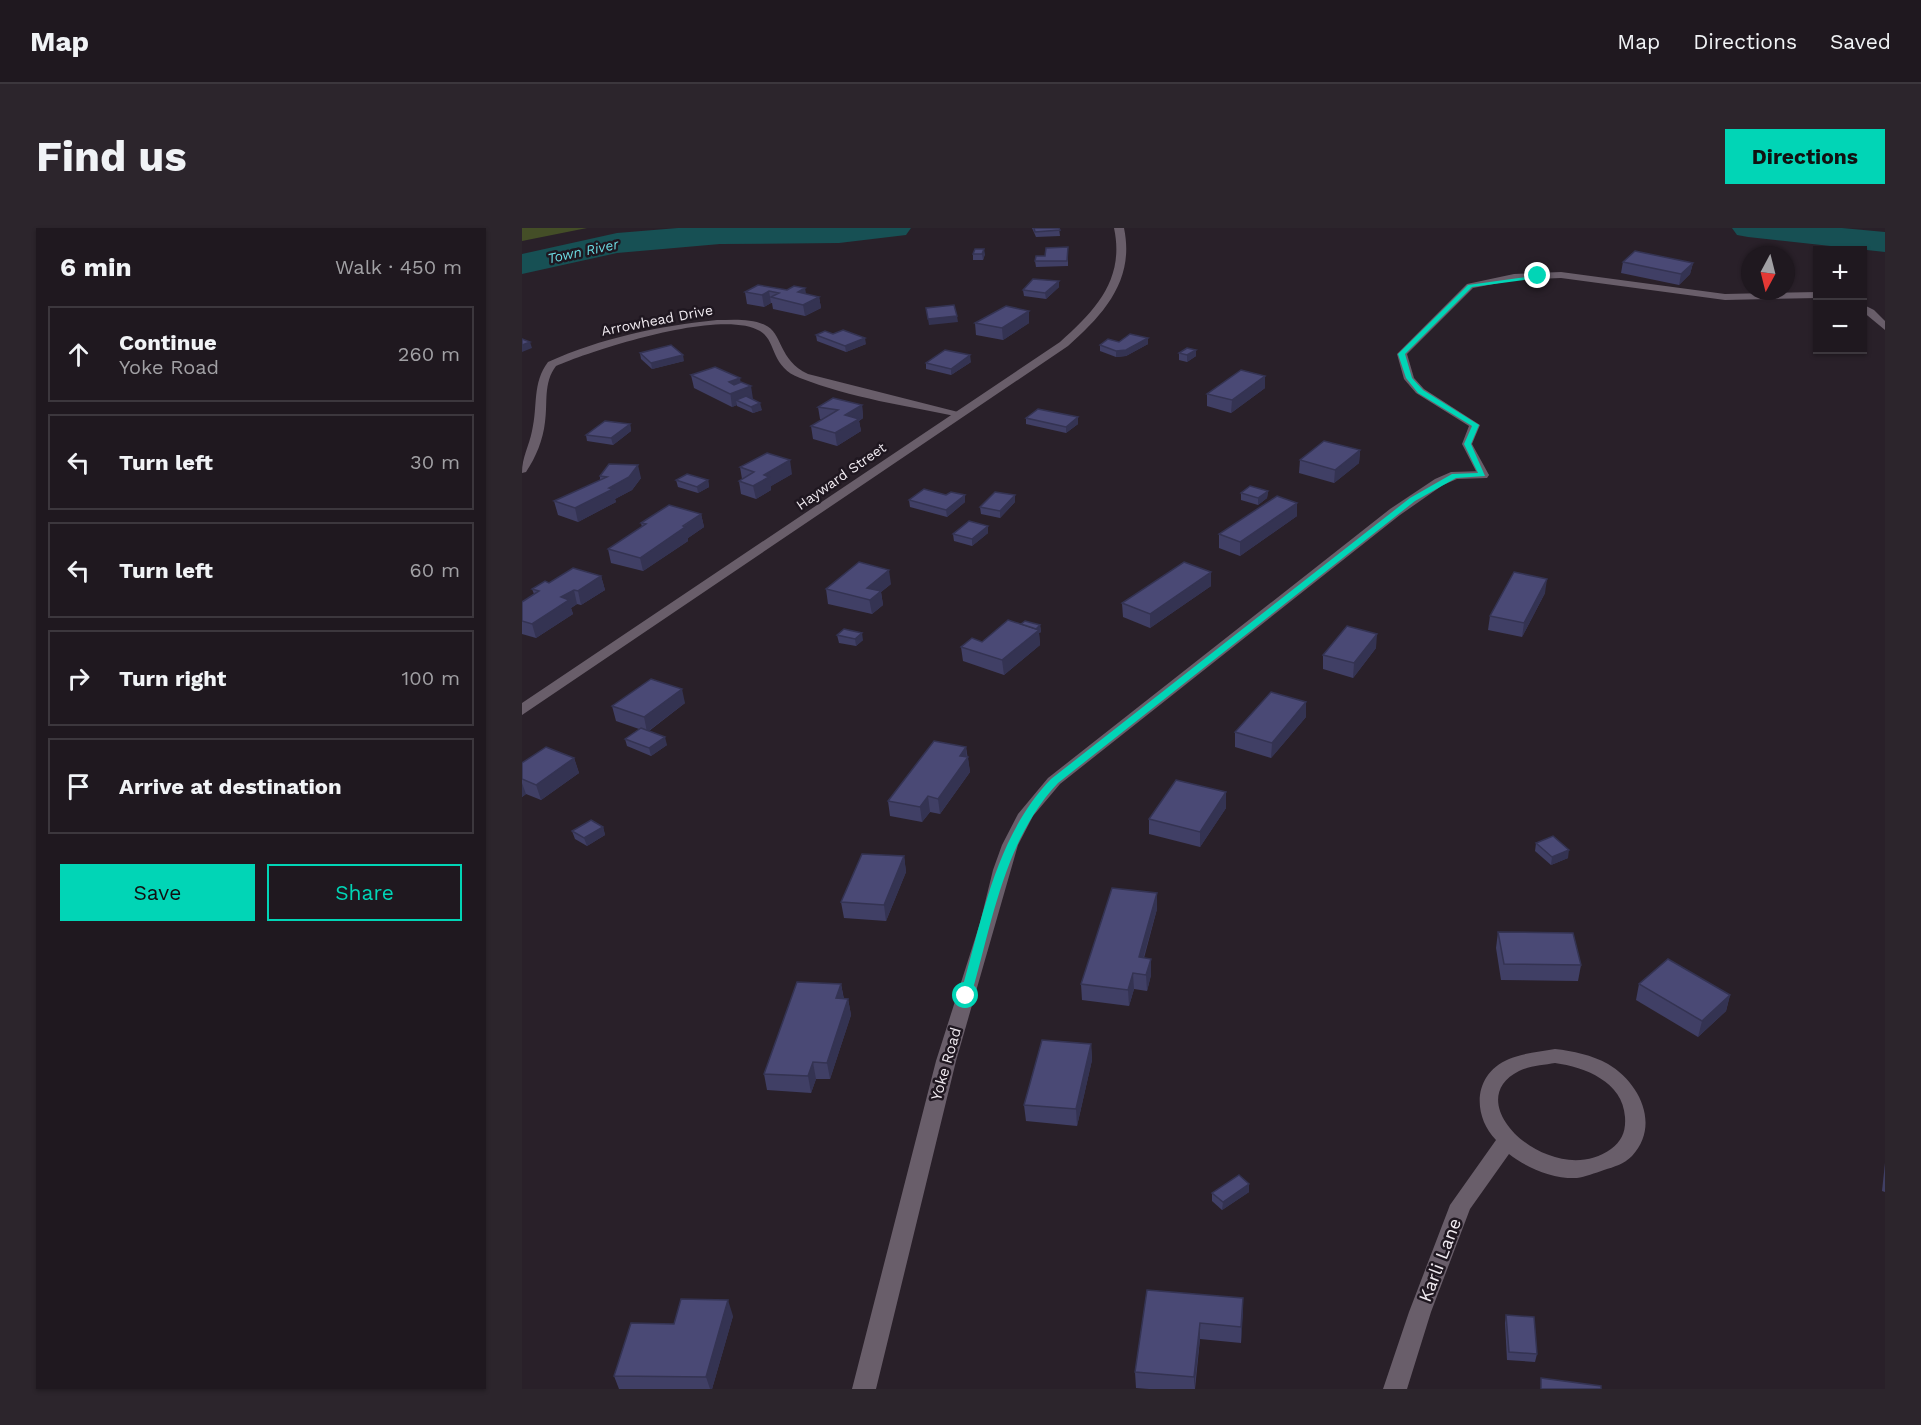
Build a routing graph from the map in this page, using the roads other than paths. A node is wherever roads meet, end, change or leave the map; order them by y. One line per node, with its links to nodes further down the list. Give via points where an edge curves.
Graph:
1 (1119, 228): 5 (street, Hayward Street, via 1122,249 1117,277 1095,315 1050,354)
2 (1813, 296): 7 (lane, via 1725,297 1561,275 1470,286 1402,354 1409,378 1420,391 1475,425 1467,444)
3 (1867, 310): 4 (lane)
4 (1885, 327)
5 (960, 414): 6 (street, Arrowhead Drive, via 824,382 787,369 769,332 762,327 700,324 612,342 552,364 543,380 534,446); 8 (street, Hayward Street)
6 (522, 469)
7 (1483, 475): 10 (street, Yoke Road, via 1455,476 1439,482 1395,512 1082,758 1054,781 1026,814 1010,845 946,1061)
8 (522, 710)
9 (1506, 1142): 9 (street, via 1492,1125 1488,1090 1498,1075 1533,1057 1555,1056 1600,1068 1619,1082 1636,1111 1637,1127 1632,1142 1621,1154 1586,1168 1542,1163); 11 (street, Karli Lane, via 1461,1205)
10 (864, 1389)
11 (1395, 1389)

